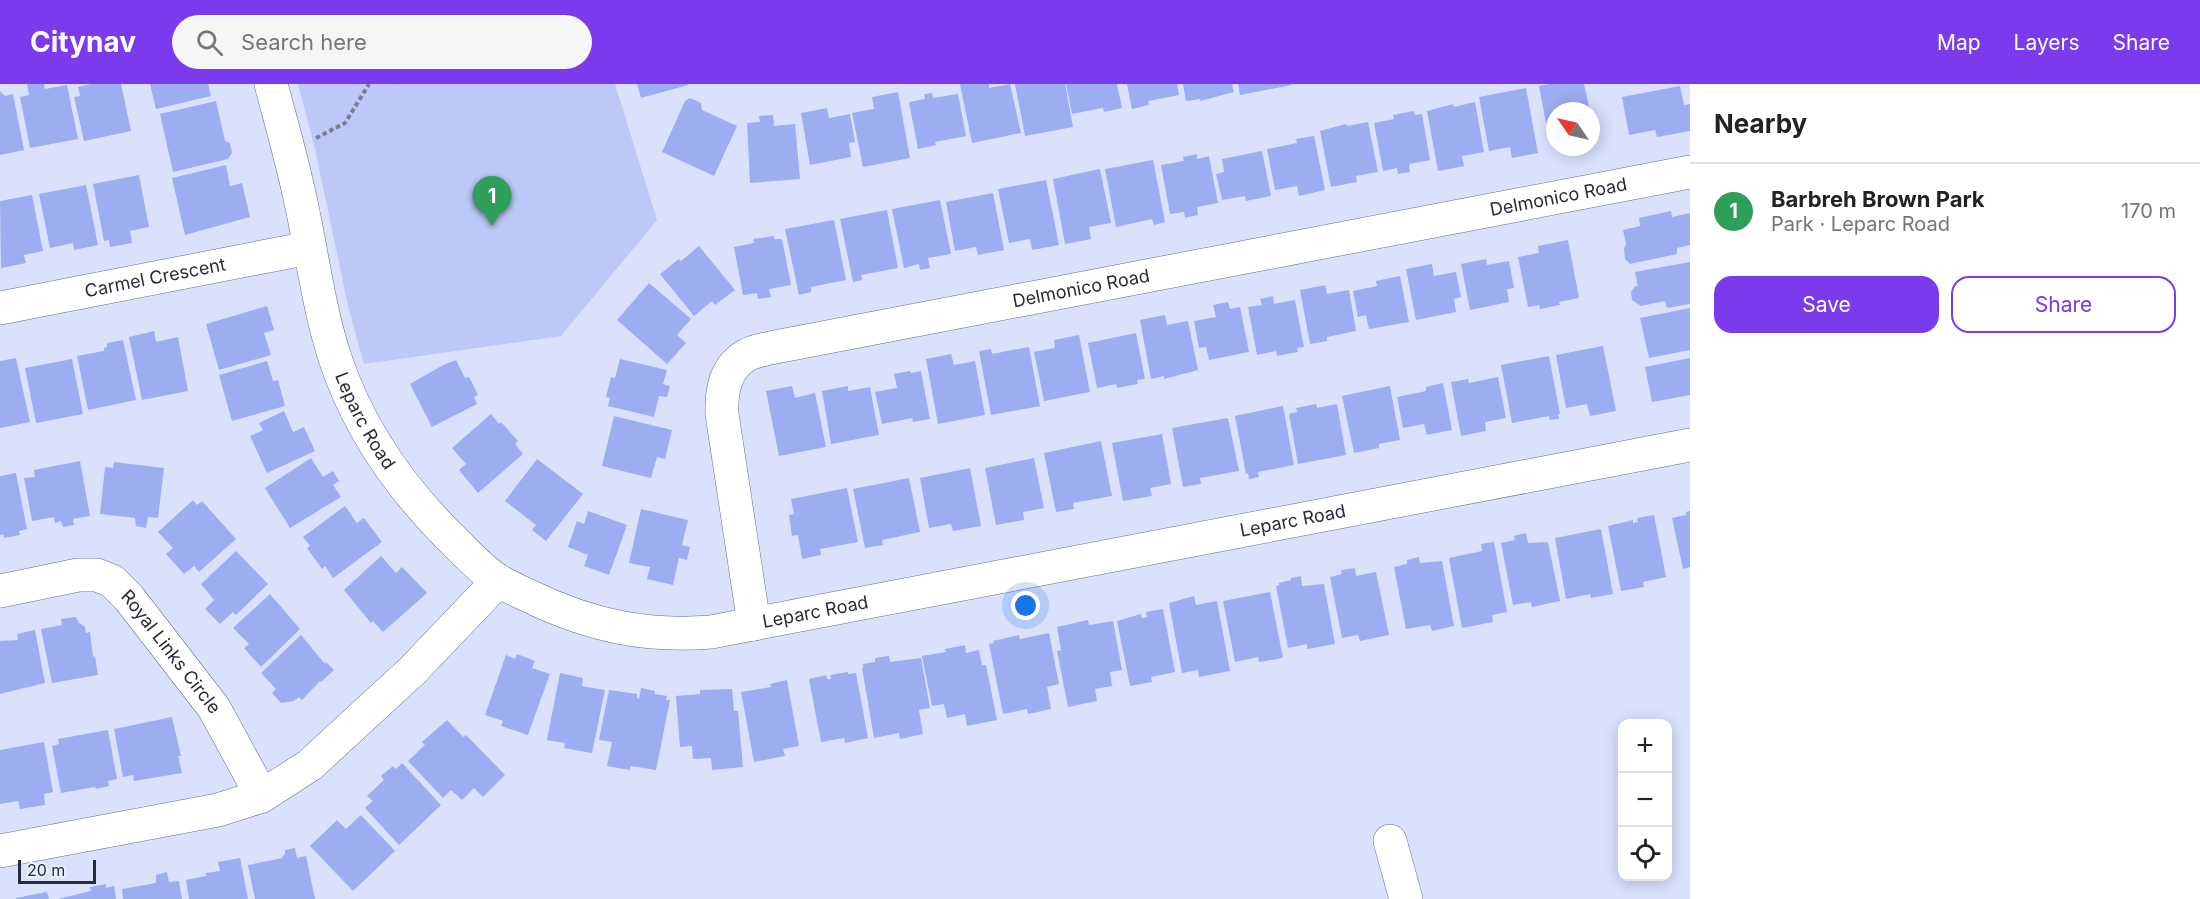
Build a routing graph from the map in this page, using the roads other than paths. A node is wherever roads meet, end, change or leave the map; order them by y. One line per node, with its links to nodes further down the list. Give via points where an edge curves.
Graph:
1 (271, 84): 3 (street, Leparc Road, via 301,200)
2 (1690, 172): 8 (street, Delmonico Road, via 782,345 747,355 733,367 721,396)
3 (309, 248): 4 (street, Carmel Crescent); 6 (street, Leparc Road, via 335,357 367,432 414,500)
4 (0, 308)
5 (1690, 445): 8 (street, Leparc Road)
6 (498, 581): 8 (street, Leparc Road, via 548,605 625,629 688,633); 9 (street, via 412,671 310,765)
7 (0, 591): 9 (street, Royal Links Circle, via 78,575 97,575 112,581 214,708)
8 (754, 624)
9 (262, 796): 11 (street, via 218,810)
10 (1390, 841): 12 (street)
11 (0, 851)
12 (1406, 899)

